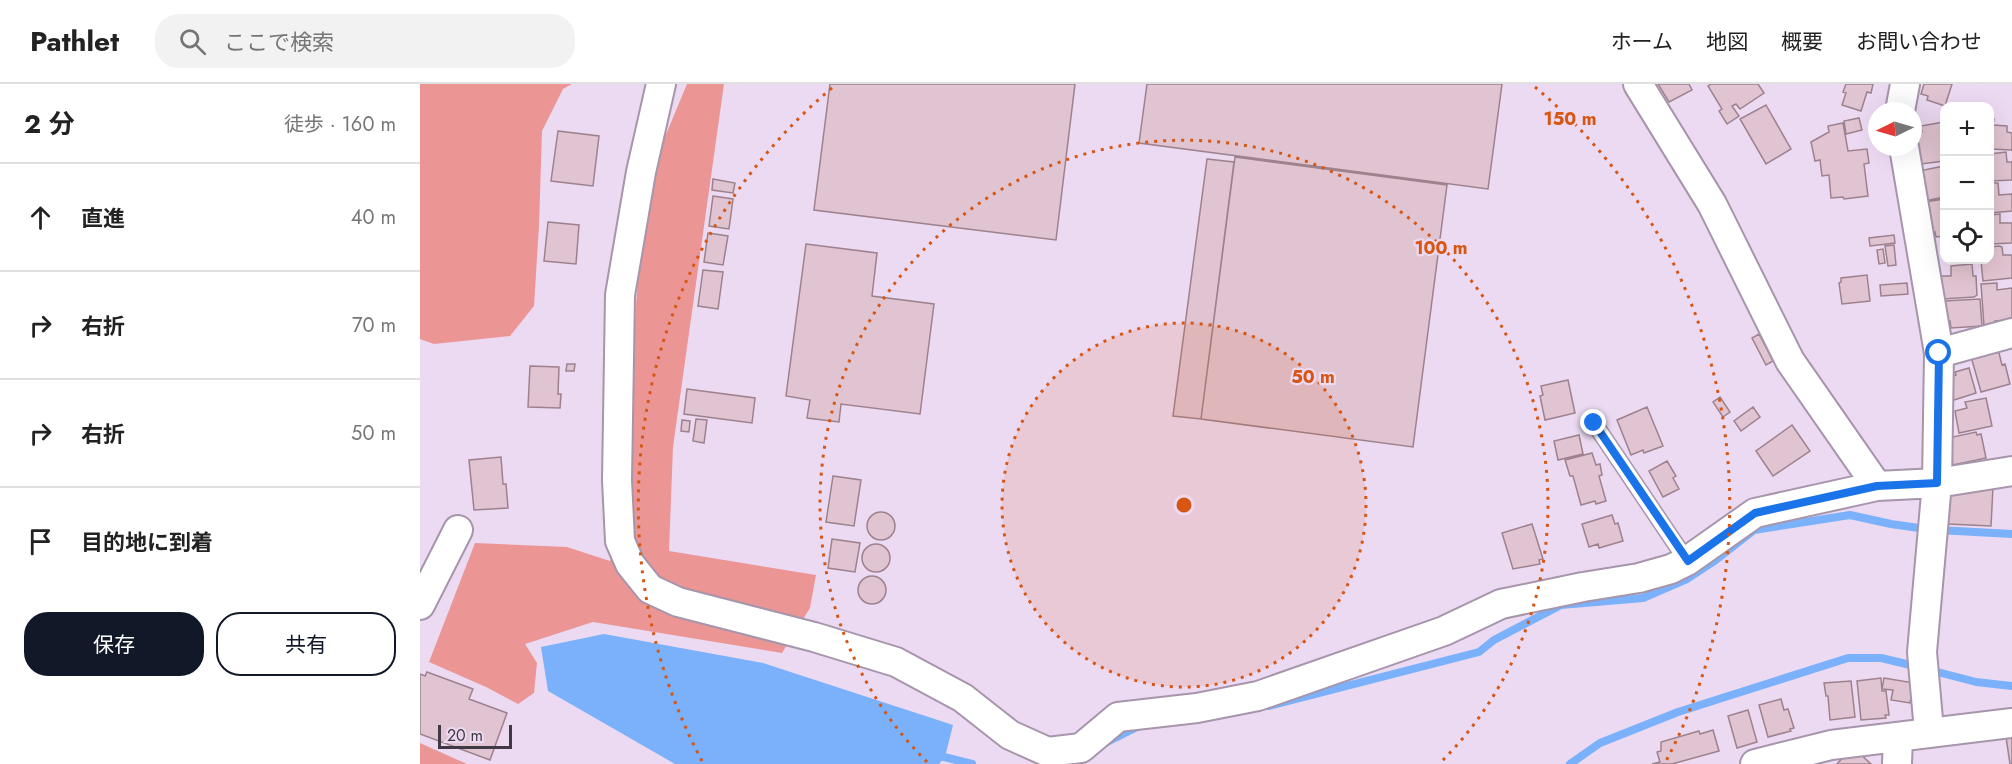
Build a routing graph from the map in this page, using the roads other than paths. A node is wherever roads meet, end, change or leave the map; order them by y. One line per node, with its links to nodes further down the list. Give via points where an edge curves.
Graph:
1 (661, 84): 13 (street, via 620,295 620,542 630,564 650,589 678,602 896,662 963,698 1010,735 1048,752 1081,748 1118,717 1258,696 1444,632 1501,604 1639,578)
2 (1638, 84): 11 (street, via 1712,204 1791,361)
3 (1905, 84): 4 (street)
4 (1902, 102)
5 (1906, 156): 7 (street)
6 (2012, 333): 7 (street)
7 (1939, 353): 10 (street)
8 (1594, 423): 13 (lane)
9 (2012, 471): 10 (street)
10 (1937, 483): 11 (street); 16 (street, via 1922,652)
11 (1877, 486): 13 (street, via 1755,513)
12 (458, 530): 14 (street)
13 (1688, 561)
14 (420, 605)
15 (2012, 723): 16 (street)
16 (1929, 731): 17 (street)
17 (1897, 750): 18 (street, via 1831,744)
18 (1760, 763)

